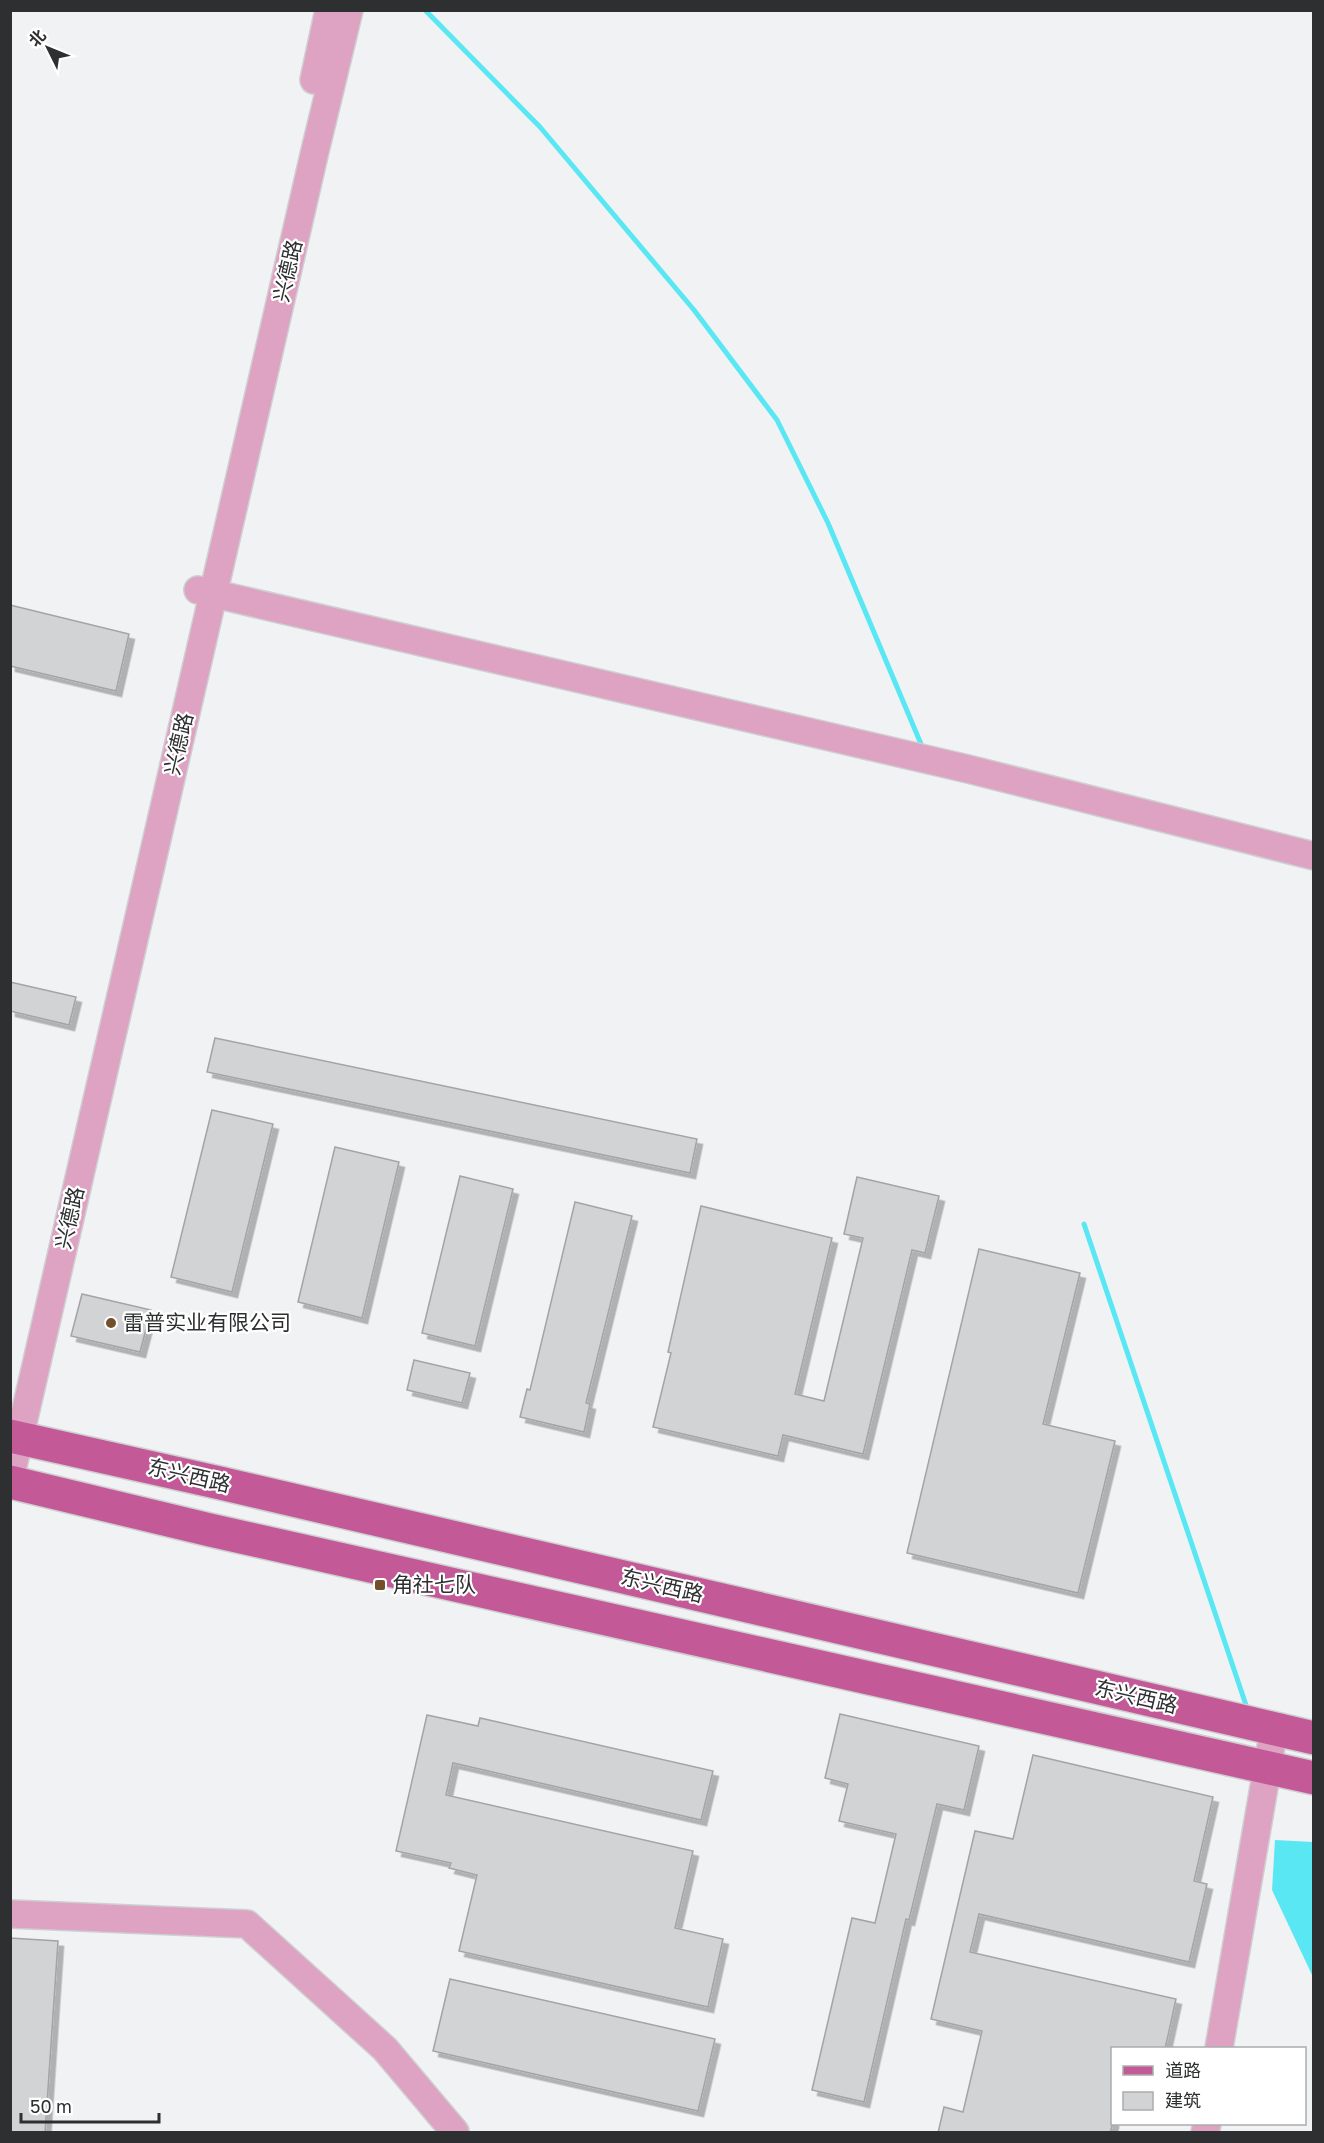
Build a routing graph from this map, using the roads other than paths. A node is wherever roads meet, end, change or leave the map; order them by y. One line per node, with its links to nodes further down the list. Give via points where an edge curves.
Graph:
1 (329, 10): 3 (street, 兴德路)
2 (350, 10): 3 (street, 兴德路)
3 (205, 591): 4 (street, via 968,769); 5 (street, 兴德路); 6 (street, 兴德路)
4 (1314, 856)
5 (10, 1402)
6 (15, 1438): 7 (street, 兴德路); 8 (main road, 东兴西路)
7 (10, 1480): 10 (main road, 东兴西路, via 210,1530)
8 (1263, 1726): 9 (main road, 东兴西路); 10 (street)
9 (1310, 1737)
10 (1267, 1767): 11 (main road, 东兴西路); 13 (street)
11 (1314, 1778)
12 (10, 1914): 14 (street, via 247,1924 385,2049)
13 (1220, 2047)
14 (455, 2133)

